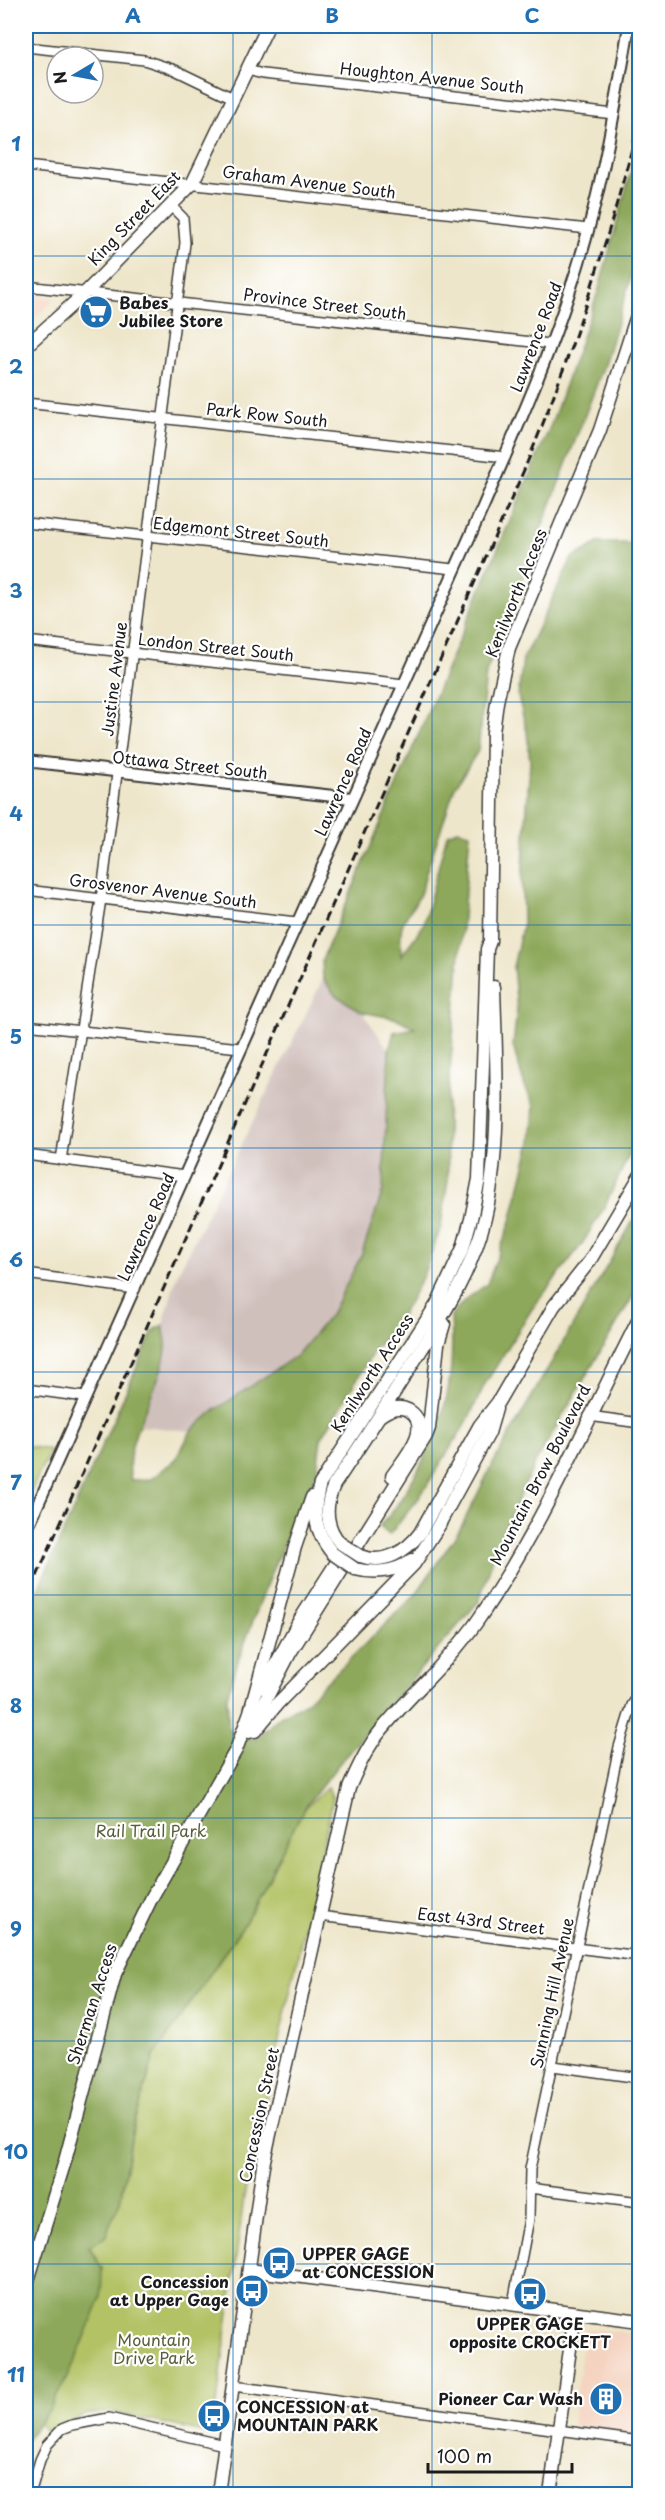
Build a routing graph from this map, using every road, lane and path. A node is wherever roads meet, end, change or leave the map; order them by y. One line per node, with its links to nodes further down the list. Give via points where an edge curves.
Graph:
1 (268, 26): 4 (main road, King Street East)
2 (629, 26): 6 (street, Lawrence Road)
3 (26, 47): 5 (street, via 144,60)
4 (247, 70): 5 (main road, King Street East); 6 (street, Houghton Avenue South)
5 (233, 98): 8 (main road, King Street East)
6 (614, 114): 10 (street, Lawrence Road)
7 (26, 166): 8 (street, Graham Avenue South)
8 (192, 184): 9 (main road, King Street East); 10 (street, Graham Avenue South)
9 (171, 206): 12 (main road, King Street East); 13 (street, Justine Avenue, via 183,218 186,232)
10 (588, 229): 15 (street, Lawrence Road, via 572,287)
11 (26, 286): 12 (street, Province Street South)
12 (85, 293): 13 (street, Province Street South); 16 (main road, King Street East)
13 (177, 302): 15 (street, Province Street South); 18 (street, Justine Avenue)
14 (639, 306): 32 (main road, Kenilworth Access, via 600,430 509,648 502,676 493,732)
15 (550, 344): 19 (street, Lawrence Road)
16 (26, 346)
17 (26, 404): 18 (street, Park Row South)
18 (161, 419): 19 (street, Park Row South); 21 (street, Justine Avenue)
19 (505, 457): 22 (street, Lawrence Road)
20 (26, 523): 21 (street, Edgemont Street South)
21 (147, 538): 22 (street, Edgemont Street South); 24 (street, Justine Avenue)
22 (454, 569): 25 (street, Lawrence Road)
23 (26, 641): 24 (street, London Street South)
24 (132, 653): 25 (street, London Street South); 27 (street, Justine Avenue)
25 (404, 684): 28 (street, Lawrence Road)
26 (26, 761): 27 (street, Ottawa Street South)
27 (117, 772): 28 (street, Ottawa Street South); 30 (street, Justine Avenue)
28 (351, 798): 31 (street, Lawrence Road)
29 (26, 890): 30 (street, Grosvenor Avenue South)
30 (101, 899): 31 (street, Grosvenor Avenue South); 34 (street, Justine Avenue)
31 (296, 922): 35 (street, Lawrence Road)
32 (490, 942): 42 (main road, Kenilworth Access, via 496,1063 493,1164 485,1218); 50 (main road, Kenilworth Access, via 479,1179 463,1248 437,1304)
33 (26, 1025): 34 (street)
34 (82, 1031): 35 (street); 37 (street, Justine Avenue)
35 (240, 1048): 38 (street, Lawrence Road)
36 (26, 1155): 37 (street)
37 (61, 1160): 38 (street)
38 (185, 1176): 41 (street, Lawrence Road)
39 (639, 1176): 46 (main road, via 589,1262 548,1315)
40 (26, 1274): 41 (street)
41 (135, 1289): 45 (street, Lawrence Road)
42 (453, 1300): 48 (main road, Kenilworth Access); 56 (main road, via 440,1335 426,1436 302,1633)
43 (639, 1317): 47 (main road, Mountain Brow Boulevard)
44 (26, 1389): 45 (street)
45 (85, 1397): 52 (street, Lawrence Road)
46 (498, 1402): 51 (main road, via 489,1433); 53 (main road, via 480,1425 411,1544 385,1558)
47 (589, 1416): 49 (street); 58 (main road, Mountain Brow Boulevard, via 517,1562 475,1625)
48 (378, 1418): 53 (main road, Kenilworth Access, bridge, via 330,1494 328,1516 340,1543); 55 (main road, via 393,1409 406,1410 415,1416 418,1432 299,1621)
49 (639, 1423)
50 (320, 1484): 53 (main road, Kenilworth Access, bridge, via 315,1516 319,1532 332,1553); 55 (main road, via 298,1537)
51 (440, 1524): 53 (main road, via 405,1565 377,1572); 56 (main road, via 414,1564)
52 (26, 1532)
53 (358, 1562)
54 (639, 1693): 60 (street, Sunning Hill Avenue, via 619,1747)
55 (250, 1712): 57 (main road)
56 (245, 1740): 57 (main road)
57 (236, 1750): 67 (main road, Sherman Access, via 152,1897 116,1974)
58 (367, 1751): 59 (main road, Concession Street, via 349,1788)
59 (319, 1916): 60 (street, East 43rd Street); 66 (main road, Concession Street, via 263,2165)
60 (577, 1948): 61 (street, East 43rd Street); 62 (street, Sunning Hill Avenue)
61 (639, 1956)
62 (553, 2066): 63 (street); 64 (street, Sunning Hill Avenue)
63 (639, 2078)
64 (529, 2188): 65 (street); 68 (street, Sunning Hill Avenue, via 529,2219)
65 (639, 2202)
66 (249, 2270): 68 (main road); 71 (main road, Concession Street)
67 (26, 2287)
68 (513, 2303): 69 (main road)
69 (576, 2313): 70 (main road); 72 (main road)
70 (639, 2321)
71 (233, 2386): 72 (street); 74 (main road, Concession Street)
72 (560, 2431): 73 (street); 77 (main road)
73 (639, 2441)
74 (224, 2445): 75 (street, via 109,2418 72,2425 46,2445); 76 (main road, Concession Street)
75 (30, 2494)
76 (218, 2494)
77 (550, 2494)

